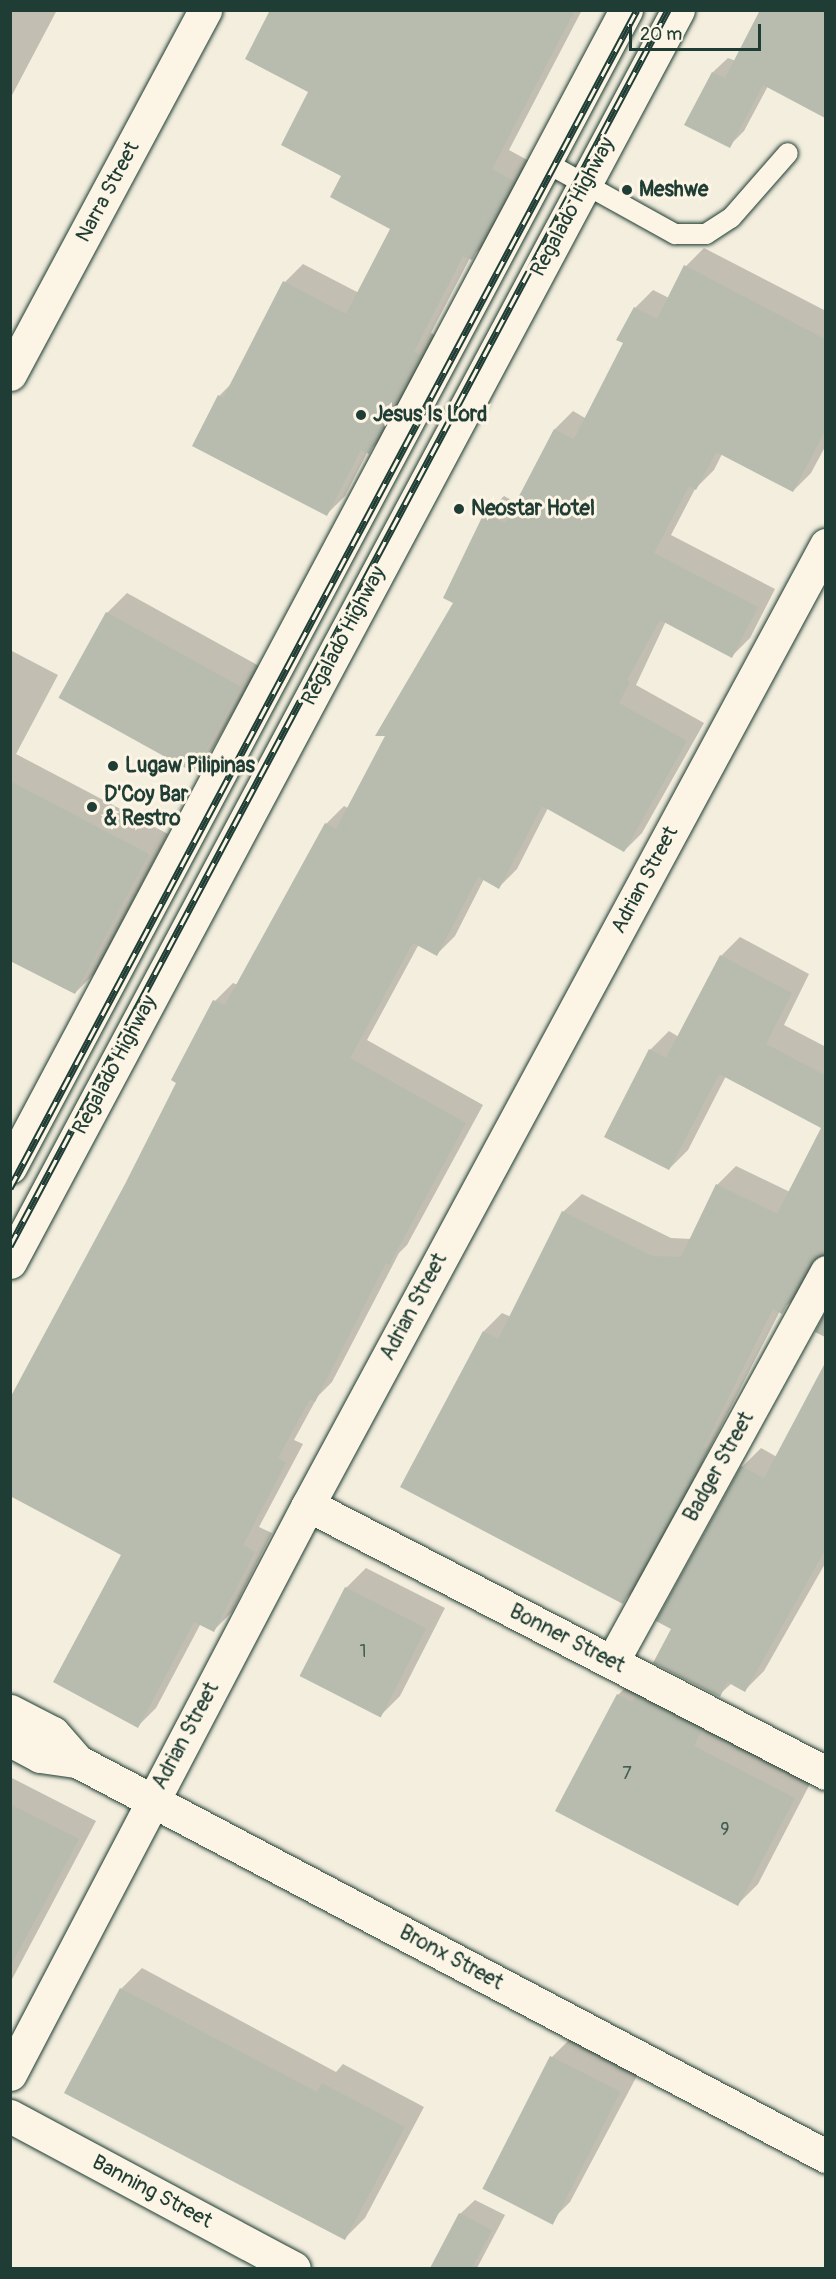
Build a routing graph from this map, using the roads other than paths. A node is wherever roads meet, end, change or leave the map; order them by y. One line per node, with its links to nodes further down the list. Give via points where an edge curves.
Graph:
1 (205, 10): 7 (street, Narra Street)
2 (626, 10): 5 (street)
3 (678, 10): 6 (street, Regalado Highway)
4 (788, 153): 6 (lane, via 731,218 706,234 675,234)
5 (545, 162): 6 (lane); 9 (street)
6 (585, 184): 10 (street, Regalado Highway)
7 (12, 368)
8 (825, 545): 12 (street, Adrian Street)
9 (10, 1167)
10 (10, 1262)
11 (825, 1272): 13 (street, Badger Street)
12 (308, 1505): 13 (street, Bonner Street); 18 (street, Adrian Street)
13 (612, 1662): 17 (street, Bonner Street)
14 (10, 1711): 16 (street, Bronx Street, via 53,1733)
15 (10, 1740): 16 (street, Bronx Street, via 40,1756)
16 (77, 1761): 18 (street, Bronx Street)
17 (825, 1773)
18 (152, 1800): 19 (street, Adrian Street); 21 (street, Bronx Street)
19 (10, 2074)
20 (10, 2116): 22 (street, Banning Street)
21 (825, 2156)
22 (294, 2268)

